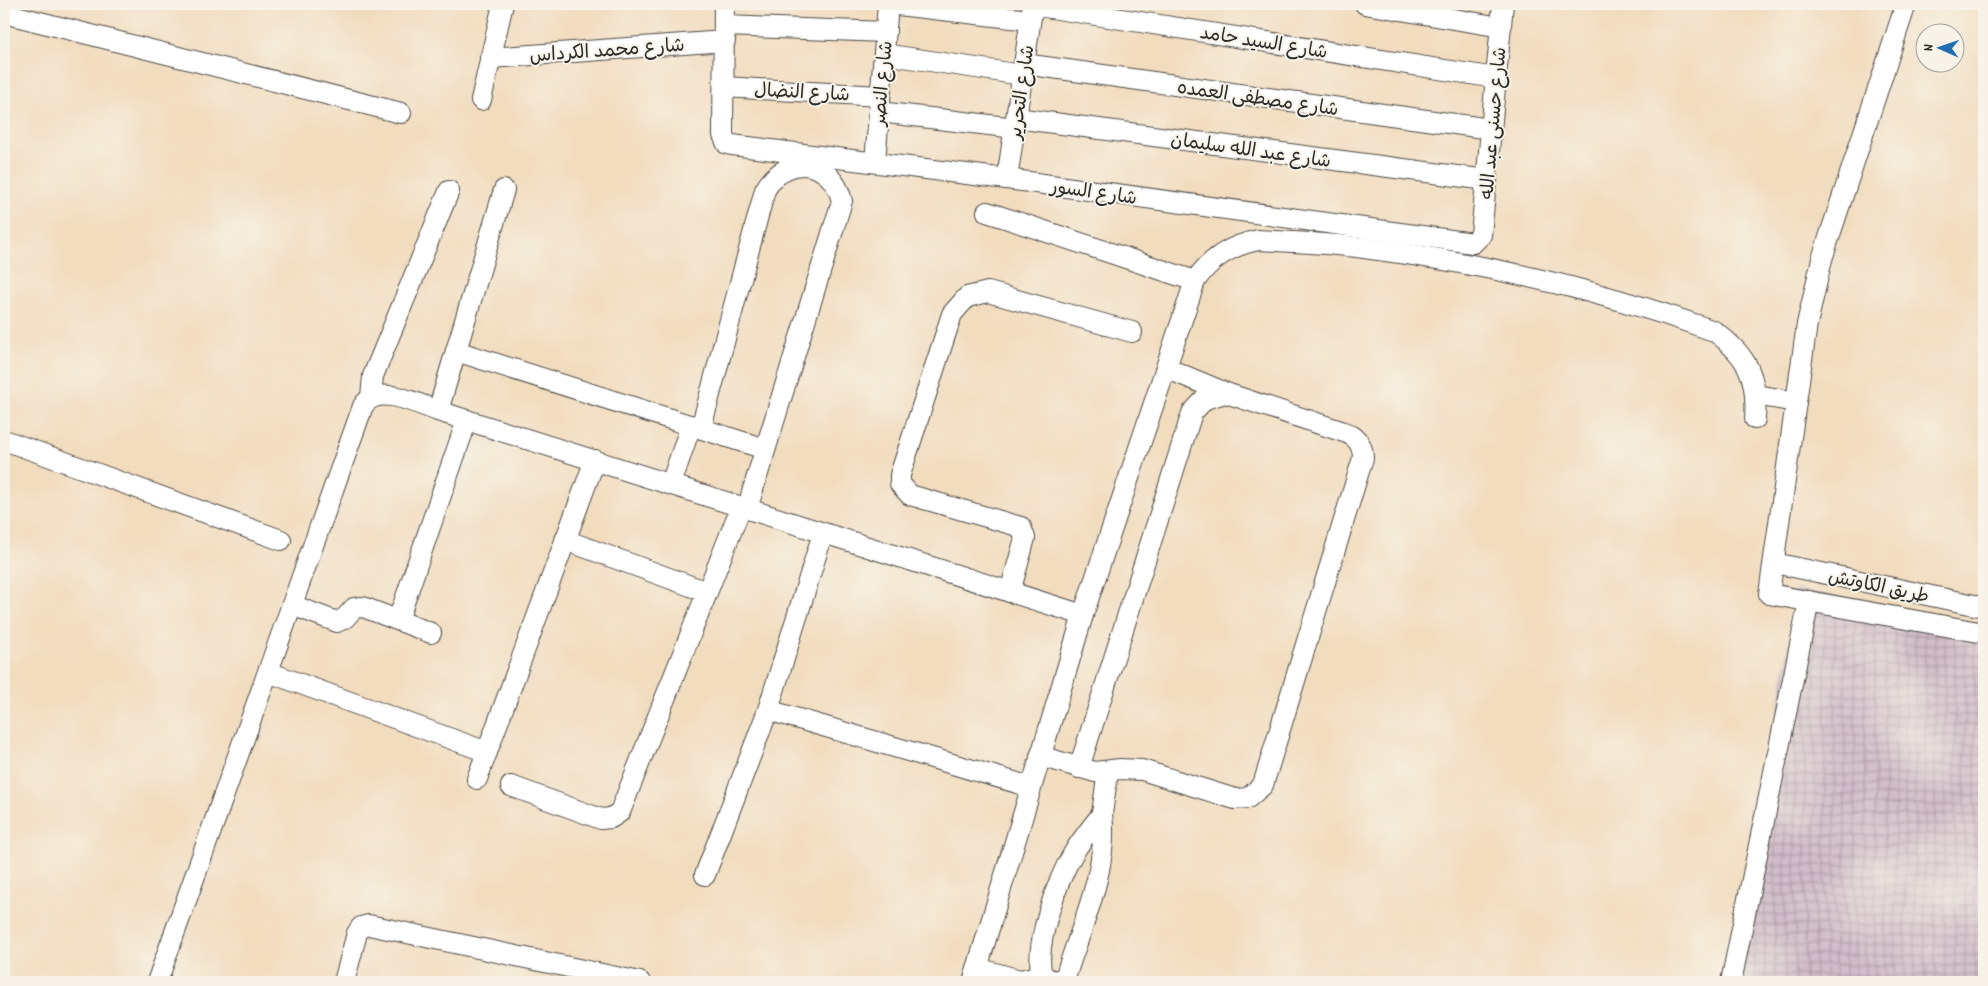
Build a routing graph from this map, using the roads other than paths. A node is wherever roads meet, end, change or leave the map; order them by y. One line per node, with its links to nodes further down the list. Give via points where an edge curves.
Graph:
1 (503, 4): 13 (street)
2 (724, 4): 11 (street)
3 (889, 4): 7 (street, شارع السيد حامد); 10 (street, شارع النصر)
4 (1365, 4): 9 (street)
5 (1503, 4): 9 (street, شارع حسنى عبد الله)
6 (1906, 4): 36 (street, via 1822,259 1807,324)
7 (1032, 9): 14 (street, شارع التحرير); 15 (street, شارع السيد حامد)
8 (4, 13): 19 (street)
9 (1501, 26): 15 (street, شارع حسنى عبد الله)
10 (886, 32): 11 (street, شارع محمد الكرداس); 12 (street, شارع النصر)
11 (725, 33): 13 (street, شارع محمد الكرداس); 16 (street)
12 (884, 54): 14 (street, شارع مصطفى العمده); 18 (street, شارع النصر)
13 (490, 58): 17 (street)
14 (1023, 70): 20 (street, شارع التحرير); 21 (street, شارع مصطفى العمده)
15 (1496, 78): 21 (street, شارع حسنى عبد الله)
16 (724, 86): 18 (street, شارع النضال); 22 (street, شارع السور, via 725,140 732,145)
17 (481, 100)
18 (880, 104): 20 (street, شارع النضال); 22 (street, شارع النصر)
19 (401, 113)
20 (1015, 123): 23 (street, شارع التحرير); 24 (street, شارع عبد الله سليمان)
21 (1492, 129): 24 (street, شارع حسنى عبد الله)
22 (875, 162): 23 (street, شارع السور)
23 (1007, 179): 28 (street, شارع السور, via 1469,243)
24 (1487, 180): 28 (street, شارع حسنى عبد الله, via 1481,235)
25 (504, 190): 31 (street)
26 (449, 191): 35 (street, via 373,376)
27 (987, 212): 29 (street)
28 (1477, 241)
29 (1195, 281): 32 (street); 34 (street, via 1215,258 1235,246 1258,240 1362,247 1489,268 1557,283 1714,331 1743,358 1752,375)
30 (1132, 332): 51 (street, via 988,292 967,297 952,314 900,475 900,484 910,494 1021,527 1025,538)
31 (456, 351): 37 (street); 40 (street)
32 (1166, 368): 33 (street); 55 (street)
33 (1226, 393): 63 (street, via 1205,399 1192,413); 64 (street, via 1353,435 1362,445 1363,452 1263,786 1248,798 1235,799 1142,770)
34 (1756, 395): 36 (street); 38 (street)
35 (371, 397): 37 (street, via 385,395); 53 (street, via 363,406)
36 (1796, 402): 49 (street)
37 (438, 411): 39 (street)
38 (1755, 419)
39 (467, 420): 43 (street); 56 (street)
40 (696, 427): 42 (street); 42 (street, via 765,190 782,170 799,165 816,167 831,177 842,201); 44 (street)
41 (4, 440): 47 (street)
42 (765, 449): 45 (street)
43 (595, 460): 44 (street); 48 (street)
44 (671, 484): 45 (street)
45 (744, 508): 46 (street); 50 (street)
46 (823, 533): 51 (street); 60 (street)
47 (281, 540)
48 (565, 540): 50 (street); 61 (street)
49 (1774, 563): 52 (street, via 1769,594); 54 (street, طريق الكاوتش)
50 (707, 592): 66 (street, via 620,812 612,818 601,819)
51 (1010, 592): 55 (street)
52 (1809, 601): 58 (street); 75 (street)
53 (292, 605): 56 (street, via 333,621 342,621 358,607); 59 (street)
54 (1984, 607)
55 (1083, 615): 62 (street)
56 (398, 620): 57 (street)
57 (431, 633)
58 (1984, 633)
59 (268, 672): 61 (street); 72 (street)
60 (768, 710): 67 (street); 69 (street)
61 (487, 752): 65 (street)
62 (1040, 756): 63 (street); 67 (street)
63 (1079, 768): 64 (street)
64 (1108, 771): 68 (street)
65 (477, 779)
66 (511, 786)
67 (1031, 787): 70 (street)
68 (1102, 814): 71 (street, via 1066,867 1041,940 1039,960); 71 (street, via 1101,865 1066,975 1052,981)
69 (705, 875)
70 (975, 975): 71 (street, via 1020,980)
71 (1043, 975)
72 (157, 982)
73 (344, 982): 74 (street, via 357,933 368,925)
74 (640, 982)
75 (1731, 982)

